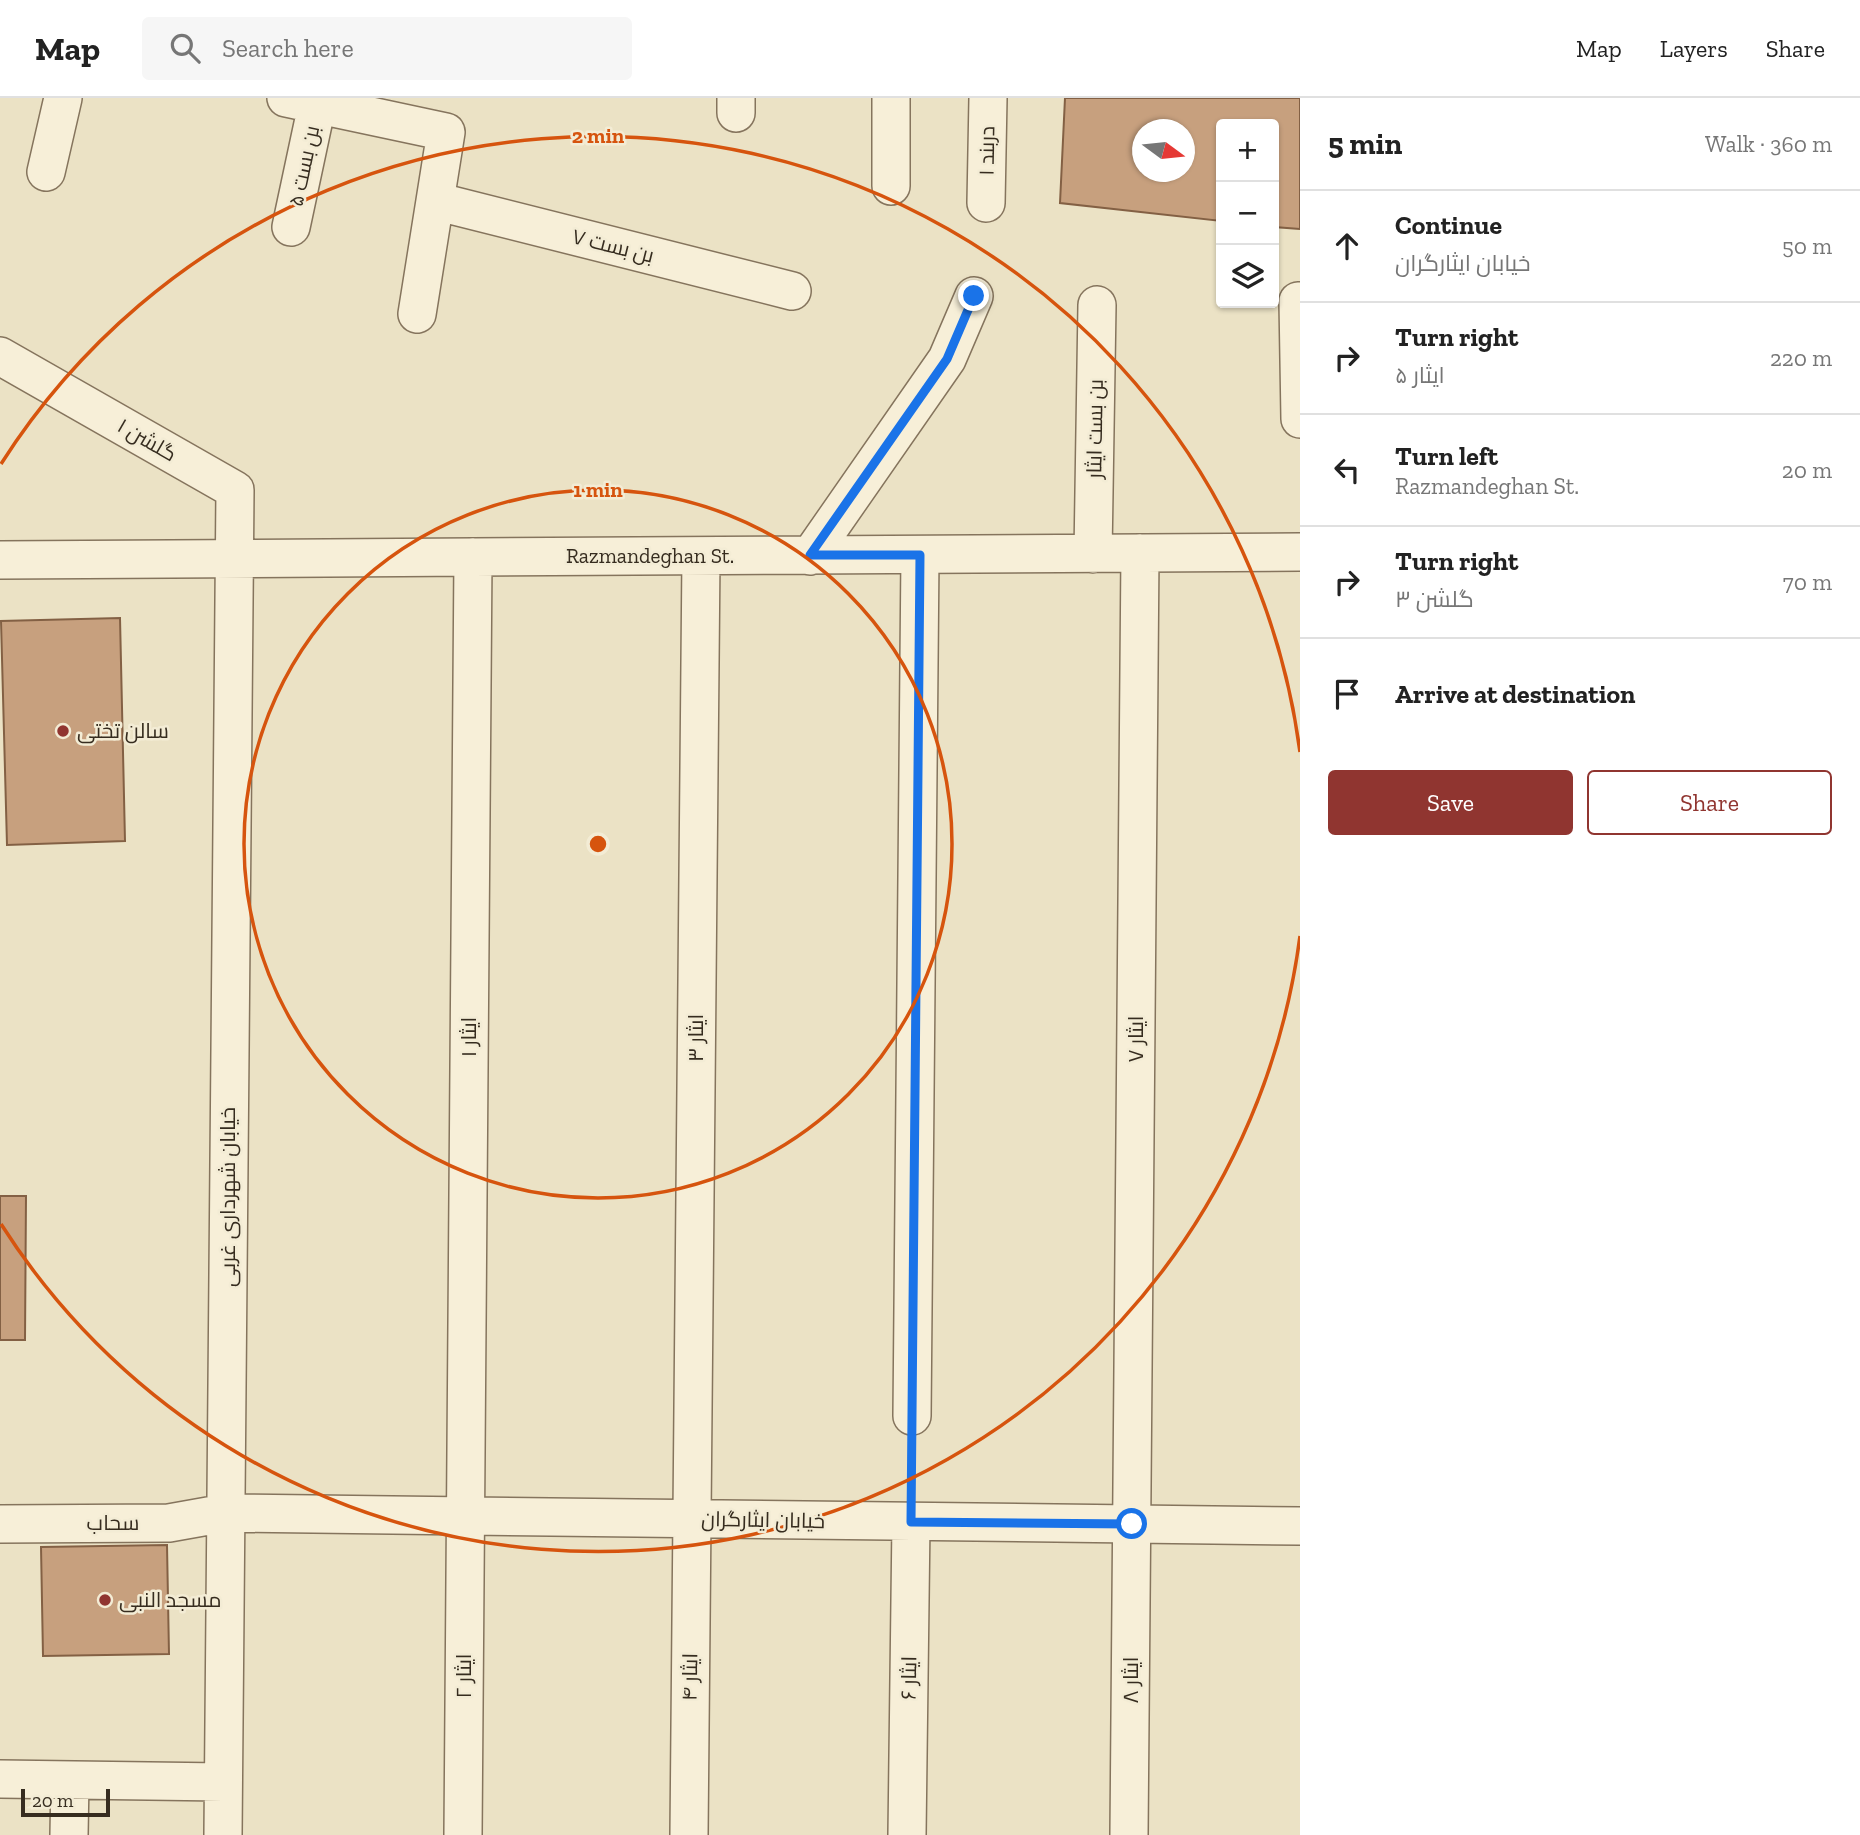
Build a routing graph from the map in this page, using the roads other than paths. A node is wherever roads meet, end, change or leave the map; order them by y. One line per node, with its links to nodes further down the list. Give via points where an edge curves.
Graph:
1 (64, 98): 5 (street)
2 (891, 98): 6 (street)
3 (988, 98): 8 (street, دربند ۱)
4 (302, 101): 7 (street, via 446,132); 9 (street, بن بست ۵)
5 (46, 172)
6 (891, 186)
7 (435, 201): 10 (street, بن بست ۷); 14 (street)
8 (986, 203)
9 (291, 227)
10 (792, 291)
11 (974, 296): 20 (street, via 947,359)
12 (1298, 301): 16 (street)
13 (1097, 305): 19 (street, بن بست ایثار)
14 (417, 314)
15 (0, 356): 24 (street, گلشن ۱, via 235,490)
16 (1300, 419)
17 (1300, 552): 18 (street, Razmandeghan St.)
18 (1140, 553): 19 (street, Razmandeghan St.); 32 (street, ایثار ۷)
19 (1093, 554): 21 (street, Razmandeghan St.)
20 (810, 555): 21 (street, Razmandeghan St.); 22 (street, Razmandeghan St.)
21 (920, 555): 26 (street)
22 (701, 556): 23 (street, Razmandeghan St.); 29 (street, ایثار ۳)
23 (473, 558): 24 (street, Razmandeghan St.); 28 (street, ایثار ۱)
24 (233, 559): 25 (street, Razmandeghan St.); 27 (street, خیابان شهرداری غربی)
25 (0, 560)
26 (912, 1416)
27 (226, 1514): 28 (street, خیابان ایثارگران); 31 (street, سحاب, via 169,1523); 36 (street, خیابان شهرداری غربی)
28 (465, 1516): 29 (street, خیابان ایثارگران); 39 (street, ایثار ۲)
29 (692, 1519): 30 (street, خیابان ایثارگران); 40 (street, ایثار ۴)
30 (911, 1522): 32 (street, خیابان ایثارگران); 41 (street, ایثار ۶)
31 (0, 1524)
32 (1132, 1524): 33 (street, خیابان ایثارگران); 42 (street, ایثار ۸)
33 (1300, 1526)
34 (0, 1779): 35 (street)
35 (70, 1780): 36 (street); 37 (street)
36 (223, 1782): 38 (street, خیابان شهرداری غربی)
37 (69, 1835)
38 (223, 1835)
39 (463, 1835)
40 (689, 1835)
41 (907, 1835)
42 (1129, 1835)

